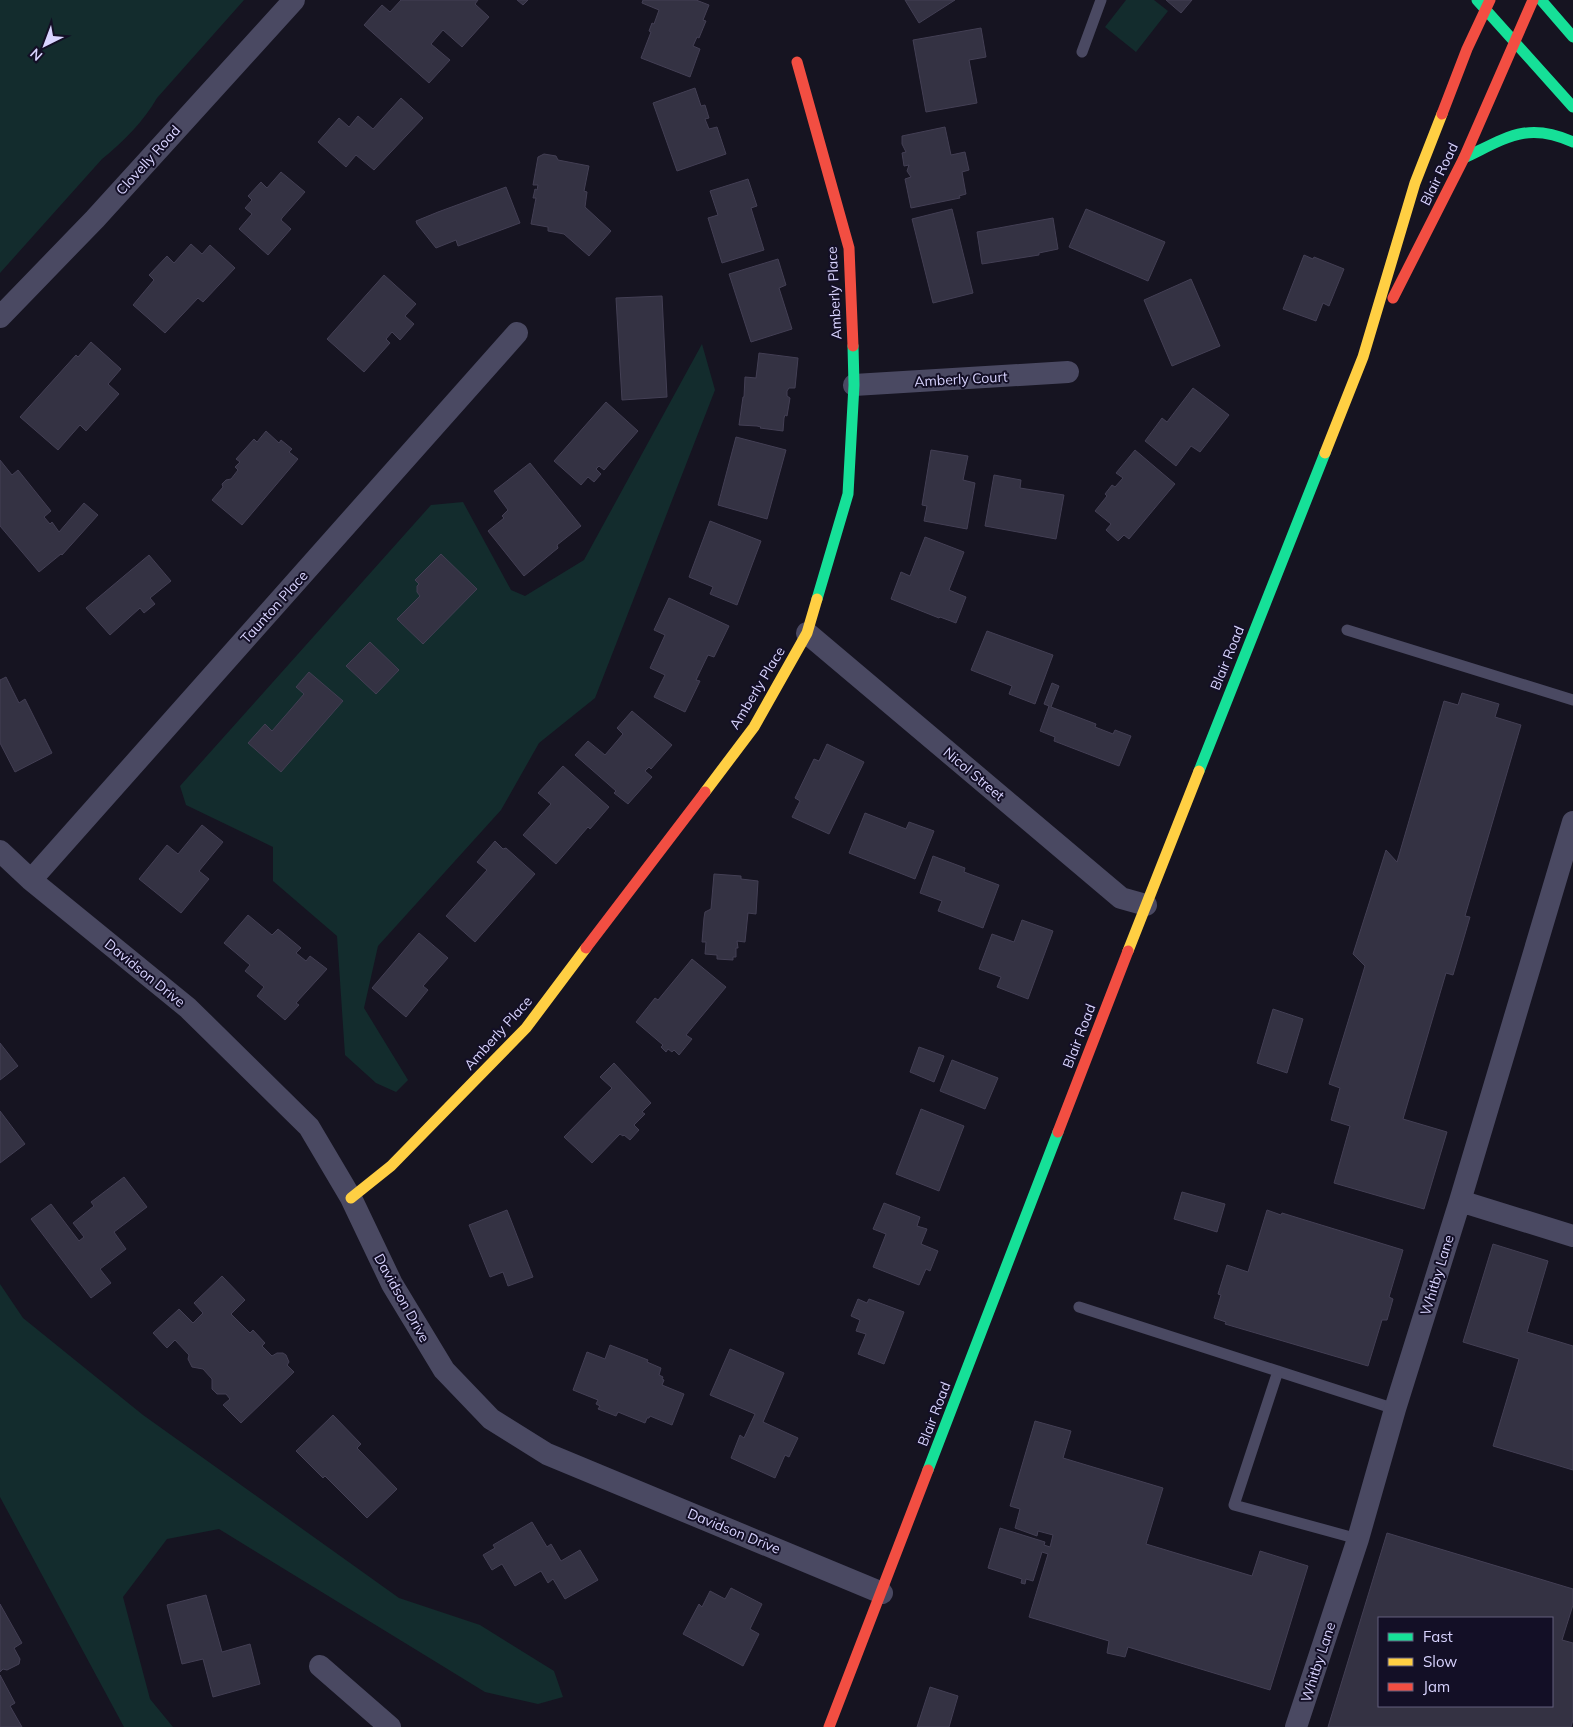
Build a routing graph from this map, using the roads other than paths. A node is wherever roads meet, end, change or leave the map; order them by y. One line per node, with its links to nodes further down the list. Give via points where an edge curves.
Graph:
1 (294, 0): 14 (street, Clovelly Road, via 95,219)
2 (1101, 0): 9 (lane)
3 (1477, 0): 6 (street)
4 (1533, 0): 8 (street, Blair Road)
5 (1541, 0): 7 (street)
6 (1488, 4): 8 (street); 16 (street, Blair Road, via 1467,49 1415,184)
7 (1573, 37)
8 (1515, 42): 11 (street); 13 (street, Blair Road)
9 (1082, 52)
10 (797, 62): 18 (street, Amberly Place, via 849,248)
11 (1573, 107)
12 (1573, 142): 13 (street, via 1551,134 1523,132)
13 (1464, 158): 16 (street, Blair Road)
14 (0, 317)
15 (517, 334): 24 (street, Taunton Place)
16 (1363, 357): 25 (street, Blair Road)
17 (1068, 372): 18 (street, Amberly Court)
18 (854, 385): 20 (street, Amberly Place, via 848,494)
19 (1347, 630): 21 (lane)
20 (807, 633): 25 (street, Nicol Street, via 1121,898); 26 (street, Amberly Place, via 754,727 526,1028 391,1166)
21 (1573, 700)
22 (1573, 822): 27 (street, Whitby Lane)
23 (0, 851): 24 (street, Davidson Drive)
24 (31, 880): 26 (street, Davidson Drive, via 188,1008 308,1127)
25 (1146, 905): 33 (street, Blair Road)
26 (351, 1198): 33 (street, Davidson Drive, via 392,1284 444,1370 491,1419 547,1454)
27 (1460, 1201): 28 (street); 31 (street, Whitby Lane)
28 (1573, 1236)
29 (1079, 1307): 30 (lane)
30 (1278, 1371): 31 (lane); 32 (lane, via 1234,1505)
31 (1395, 1410): 32 (street, Whitby Lane)
32 (1358, 1539): 37 (street, Whitby Lane)
33 (882, 1592): 36 (street, Blair Road)
34 (320, 1666): 35 (street)
35 (390, 1727)
36 (829, 1727)
37 (1296, 1727)

